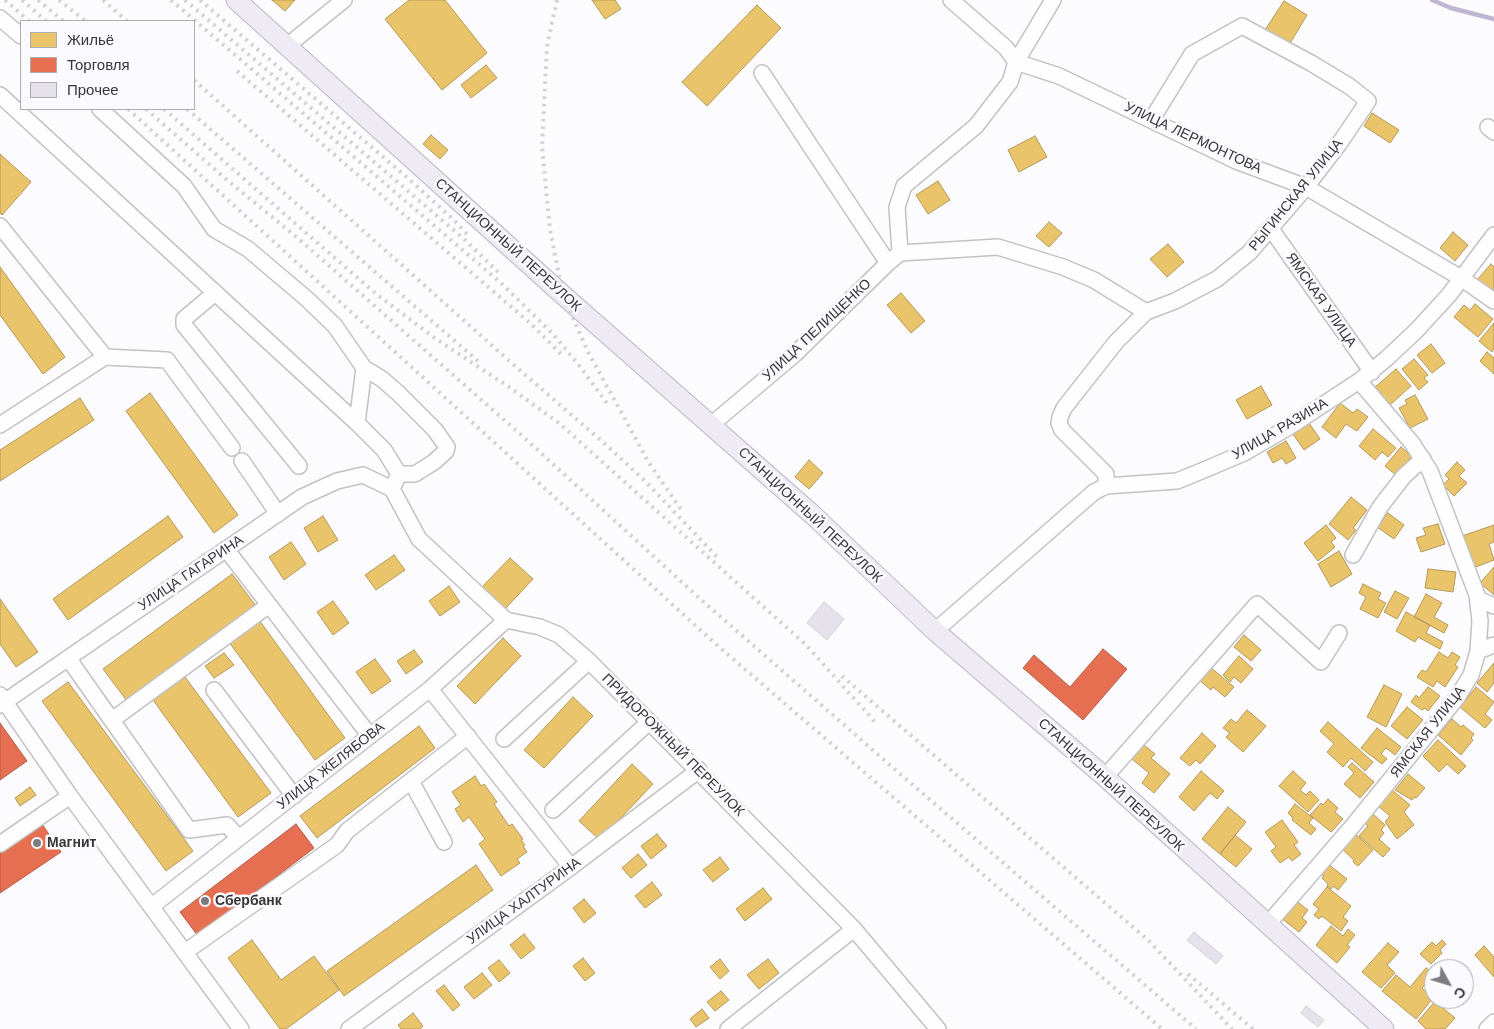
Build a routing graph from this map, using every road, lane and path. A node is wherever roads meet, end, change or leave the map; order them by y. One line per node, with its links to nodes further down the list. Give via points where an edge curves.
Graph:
1 (236, 0): 7 (main road, СТАНЦИОННЫЙ ПЕРЕУЛОК)
2 (344, 0): 7 (street)
3 (950, 0): 8 (street, via 1006,48)
4 (1054, 0): 8 (street)
5 (0, 18): 6 (street)
6 (20, 35)
7 (287, 46): 28 (main road, СТАНЦИОННЫЙ ПЕРЕУЛОК)
8 (1016, 62): 12 (street, УЛИЦА ЛЕРМОНТОВА, via 1059,76); 17 (street, via 1010,82 976,126 904,186 897,207)
9 (762, 73): 18 (street)
10 (0, 95): 20 (street)
11 (101, 110): 24 (street, via 184,186 214,229 248,248 307,299 334,326)
12 (1152, 119): 13 (street, УЛИЦА ЛЕРМОНТОВА, via 1236,161); 13 (street, РЫГИНСКАЯ УЛИЦА, via 1192,54 1242,26 1311,63 1368,101)
13 (1306, 187): 15 (street, РЫГИНСКАЯ УЛИЦА); 19 (street, УЛИЦА ЛЕРМОНТОВА)
14 (0, 226): 23 (street)
15 (1271, 229): 22 (street, РЫГИНСКАЯ УЛИЦА, via 1249,253 1216,279 1176,301); 25 (street, ЯМСКАЯ УЛИЦА)
16 (1494, 235): 19 (street, УЛИЦА РАЗИНА)
17 (900, 253): 18 (street, УЛИЦА ПЕЛИЩЕНКО); 22 (street, via 998,247 1094,280)
18 (888, 263): 28 (street, УЛИЦА ПЕЛИЩЕНКО, via 795,354)
19 (1461, 278): 21 (street, УЛИЦА ЛЕРМОНТОВА); 25 (street, УЛИЦА РАЗИНА, via 1416,331)
20 (215, 293): 27 (street); 33 (street, via 184,319 184,326)
21 (1494, 301)
22 (1146, 312): 35 (street, РЫГИНСКАЯ УЛИЦА, via 1116,342 1060,417 1062,430 1106,474)
23 (105, 358): 29 (street); 30 (street, via 167,360)
24 (364, 368): 27 (street); 34 (street, via 398,393 435,430 447,447 434,462 415,474)
25 (1372, 372): 26 (street, УЛИЦА РАЗИНА)
26 (1359, 381): 31 (street, ЯМСКАЯ УЛИЦА); 35 (street, УЛИЦА РАЗИНА, via 1244,453 1204,470 1177,481)
27 (357, 423): 34 (street, via 384,450)
28 (711, 424): 44 (main road, СТАНЦИОННЫЙ ПЕРЕУЛОК, via 814,516)
29 (0, 425)
30 (232, 448)
31 (1423, 458): 39 (street, via 1380,506); 40 (street, ЯМСКАЯ УЛИЦА, via 1437,487)
32 (242, 461): 37 (street)
33 (299, 466)
34 (399, 474): 36 (street)
35 (1106, 486): 44 (street, УЛИЦА РАЗИНА, via 1094,492)
36 (392, 489): 37 (street, УЛИЦА ГАГАРИНА, via 363,475 337,481 302,496); 43 (street, via 419,539)
37 (278, 514): 38 (street, УЛИЦА ГАГАРИНА)
38 (226, 549): 41 (street); 48 (street, УЛИЦА ГАГАРИНА)
39 (1353, 555)
40 (1478, 599): 42 (street); 47 (street, ЯМСКАЯ УЛИЦА)
41 (270, 605): 53 (street); 55 (street)
42 (1494, 606)
43 (506, 620): 49 (street, ПРИДОРОЖНЫЙ ПЕРЕУЛОК, via 540,627 559,635); 50 (street, УЛИЦА ЖЕЛЯБОВА)
44 (934, 631): 59 (main road, СТАНЦИОННЫЙ ПЕРЕУЛОК)
45 (1339, 633): 59 (street, via 1321,662 1257,604)
46 (1494, 645): 47 (street)
47 (1478, 651): 69 (street, ЯМСКАЯ УЛИЦА, via 1471,675 1456,699)
48 (68, 658): 52 (street, УЛИЦА ГАГАРИНА); 53 (street)
49 (589, 660): 54 (street, ПРИДОРОЖНЫЙ ПЕРЕУЛОК); 57 (street)
50 (430, 689): 55 (street, УЛИЦА ЖЕЛЯБОВА); 56 (street)
51 (214, 690): 62 (street)
52 (2, 700): 61 (street)
53 (112, 720): 64 (street, via 189,830 227,825)
54 (649, 722): 58 (street, ПРИДОРОЖНЫЙ ПЕРЕУЛОК); 63 (street)
55 (370, 736): 62 (street, УЛИЦА ЖЕЛЯБОВА)
56 (468, 736): 60 (street); 67 (street)
57 (504, 739)
58 (698, 770): 67 (street, УЛИЦА ХАЛТУРИНА); 70 (street, ПРИДОРОЖНЫЙ ПЕРЕУЛОК)
59 (1105, 777): 69 (main road, СТАНЦИОННЫЙ ПЕРЕУЛОК)
60 (411, 781): 65 (street); 71 (street, via 347,832 337,845)
61 (70, 796): 66 (street); 68 (street)
62 (294, 796): 64 (street, УЛИЦА ЖЕЛЯБОВА)
63 (553, 810)
64 (239, 838): 68 (street, УЛИЦА ЖЕЛЯБОВА)
65 (444, 842)
66 (0, 844)
67 (572, 867): 74 (street, УЛИЦА ХАЛТУРИНА)
68 (152, 906): 71 (street)
69 (1267, 925): 77 (main road, СТАНЦИОННЫЙ ПЕРЕУЛОК)
70 (854, 929): 75 (street); 76 (street, ПРИДОРОЖНЫЙ ПЕРЕУЛОК)
71 (185, 952): 73 (street)
72 (1494, 1022): 78 (street)
73 (241, 1029)
74 (349, 1029)
75 (728, 1029)
76 (938, 1029)
77 (1384, 1029)
78 (1487, 1029)

